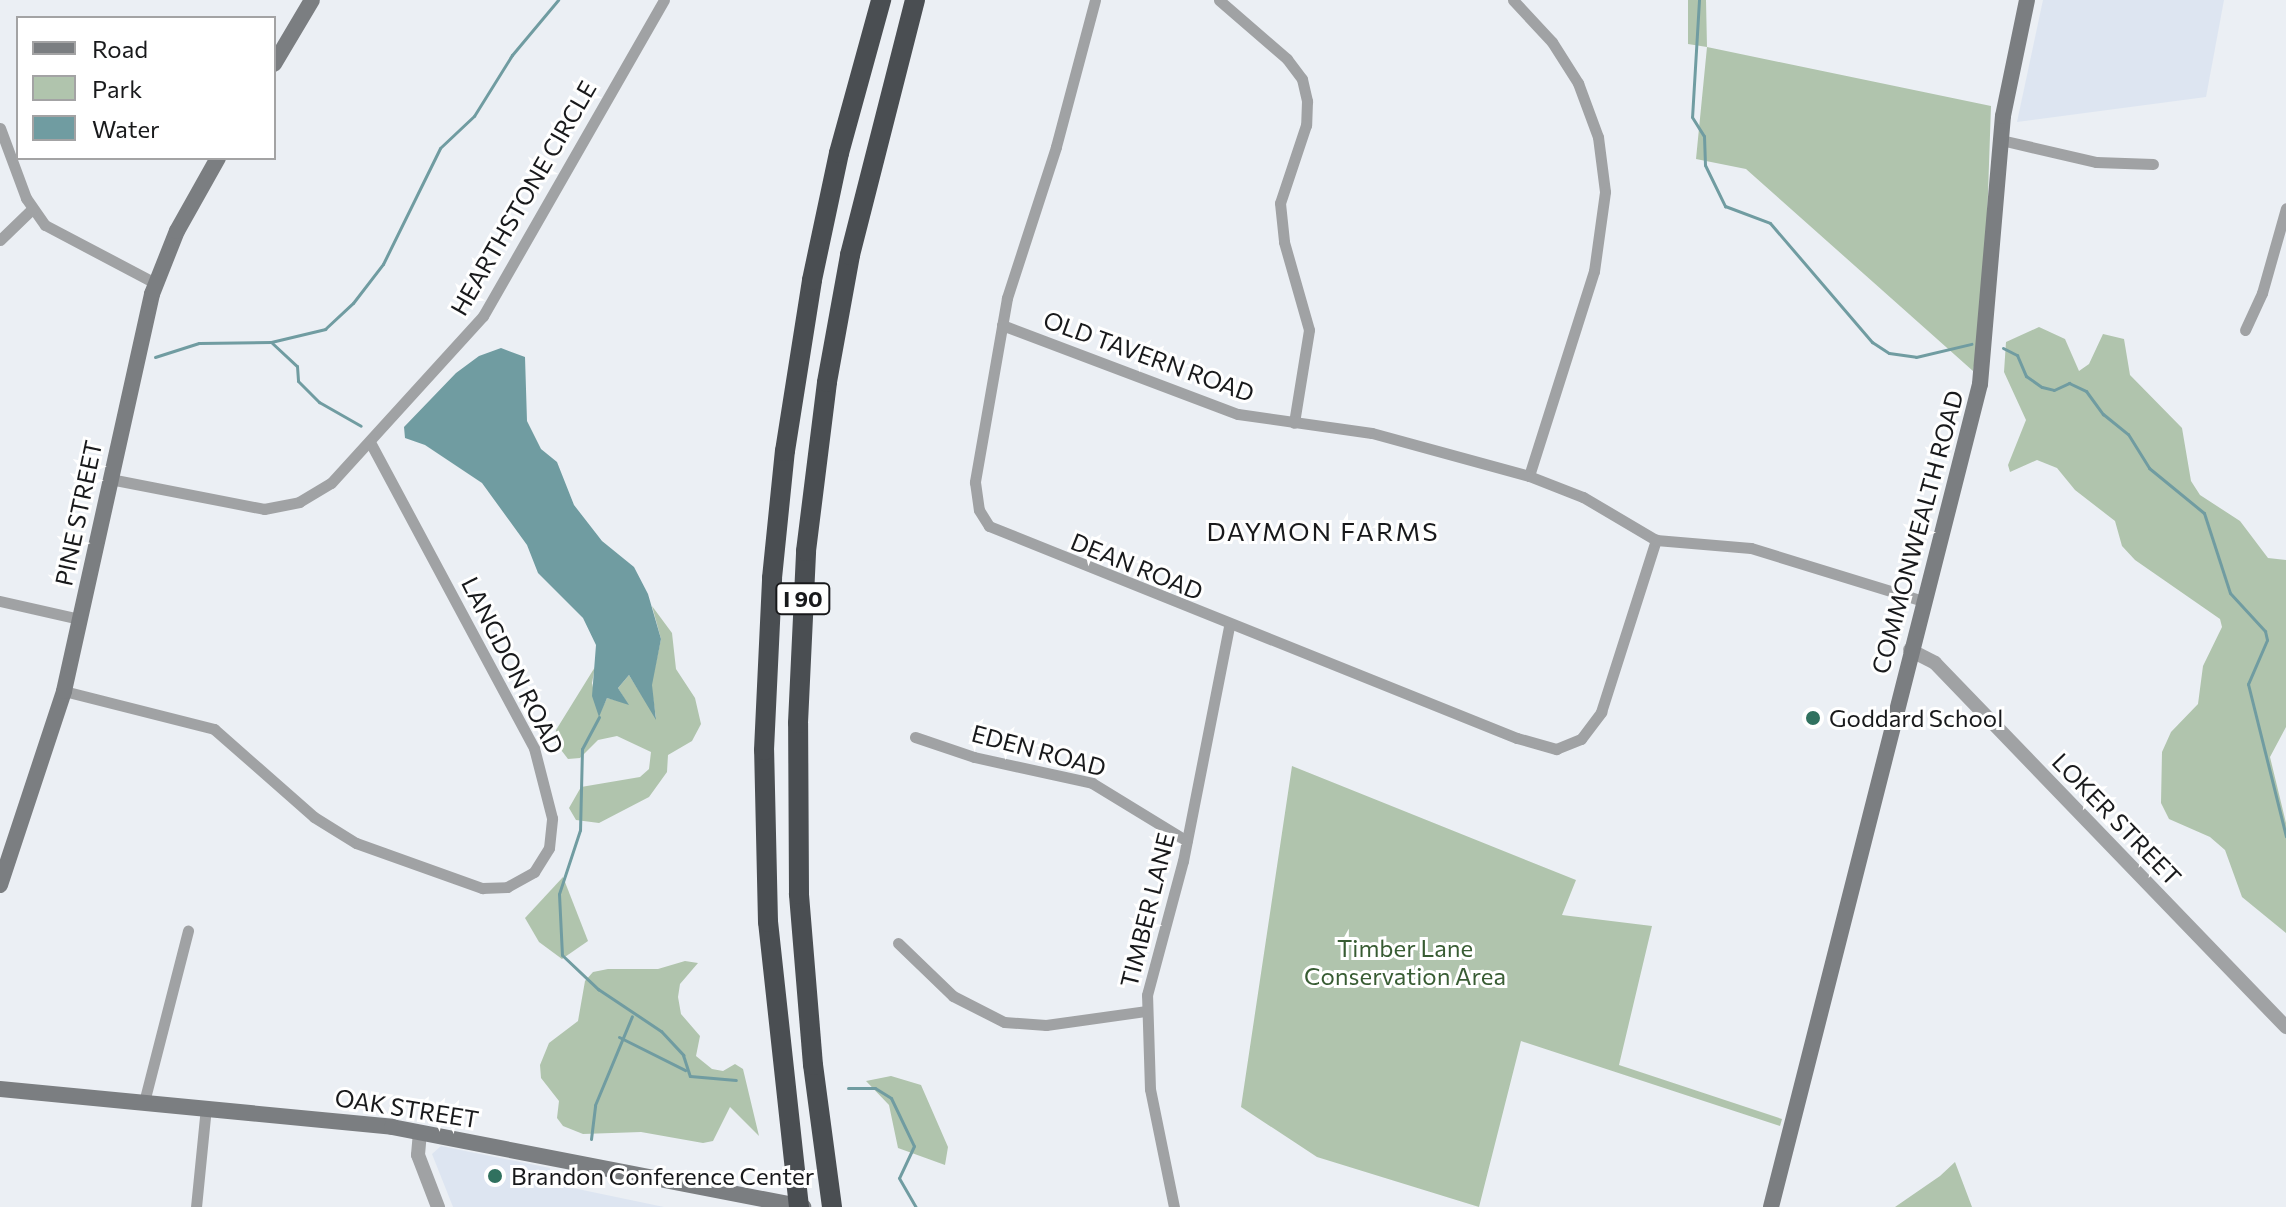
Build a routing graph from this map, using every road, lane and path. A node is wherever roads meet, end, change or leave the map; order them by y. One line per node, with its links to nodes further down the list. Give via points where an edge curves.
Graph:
1 (312, 0): 9 (main road)
2 (664, 0): 21 (street, HEARTHSTONE CIRCLE, via 483,316)
3 (881, 0): 44 (highway, I 90, via 812,280 786,437 772,578 764,750 768,922)
4 (915, 0): 45 (highway, I 90, via 850,255 827,382 806,551 798,723 799,880 813,1065)
5 (1095, 0): 18 (street, DEAN ROAD)
6 (1219, 0): 20 (street, via 1287,59 1302,79 1307,101 1306,125 1280,203 1284,242 1309,330)
7 (1513, 0): 22 (street, via 1552,42 1578,83 1598,137 1605,192 1599,254)
8 (2027, 0): 11 (main road, COMMONWEALTH ROAD)
9 (276, 61)
10 (0, 128): 15 (street)
11 (2001, 140): 13 (street, via 2096,162); 26 (main road, COMMONWEALTH ROAD, via 1983,370)
12 (217, 160): 17 (main road, PINE STREET)
13 (2153, 164)
14 (2286, 208): 19 (street, via 2262,293)
15 (32, 209): 16 (street); 17 (street, via 66,239)
16 (0, 240)
17 (155, 283): 23 (main road, PINE STREET)
18 (1002, 325): 20 (street, OLD TAVERN ROAD, via 1221,409); 28 (street, DEAN ROAD, via 976,471 982,518 1006,537)
19 (2245, 330)
20 (1294, 423): 22 (street, OLD TAVERN ROAD, via 1413,442)
21 (370, 442): 23 (street, HEARTHSTONE CIRCLE, via 323,489 277,509); 30 (street, LANGDON ROAD, via 534,748 547,786 552,834 534,872 507,887 482,888 356,843 314,817 214,729)
22 (1529, 476): 24 (street, OLD TAVERN ROAD, via 1583,497)
23 (110, 479): 27 (main road, PINE STREET)
24 (1656, 540): 26 (street, OLD TAVERN ROAD, via 1751,548); 28 (street, DEAN ROAD, via 1601,712 1581,739 1556,749)
25 (0, 601): 27 (street)
26 (1923, 601): 29 (main road, COMMONWEALTH ROAD)
27 (80, 619): 30 (main road, PINE STREET)
28 (1229, 626): 32 (street, TIMBER LANE)
29 (1910, 650): 37 (street, LOKER STREET, via 1935,663); 47 (main road, COMMONWEALTH ROAD)
30 (64, 691): 33 (main road, PINE STREET)
31 (915, 737): 32 (street, EDEN ROAD, via 1092,783)
32 (1187, 841): 36 (street, TIMBER LANE)
33 (0, 885)
34 (188, 931): 39 (street)
35 (898, 943): 36 (street, via 953,996 1004,1022 1046,1025)
36 (1145, 1011): 46 (street, TIMBER LANE, via 1153,1106)
37 (2286, 1027)
38 (0, 1089): 39 (main road, OAK STREET)
39 (144, 1102): 40 (main road, OAK STREET)
40 (206, 1107): 41 (main road, OAK STREET); 42 (street)
41 (420, 1132): 43 (street, via 418,1155); 44 (main road, OAK STREET)
42 (196, 1207)
43 (438, 1207)
44 (801, 1207)
45 (832, 1207)
46 (1174, 1207)
47 (1771, 1207)

